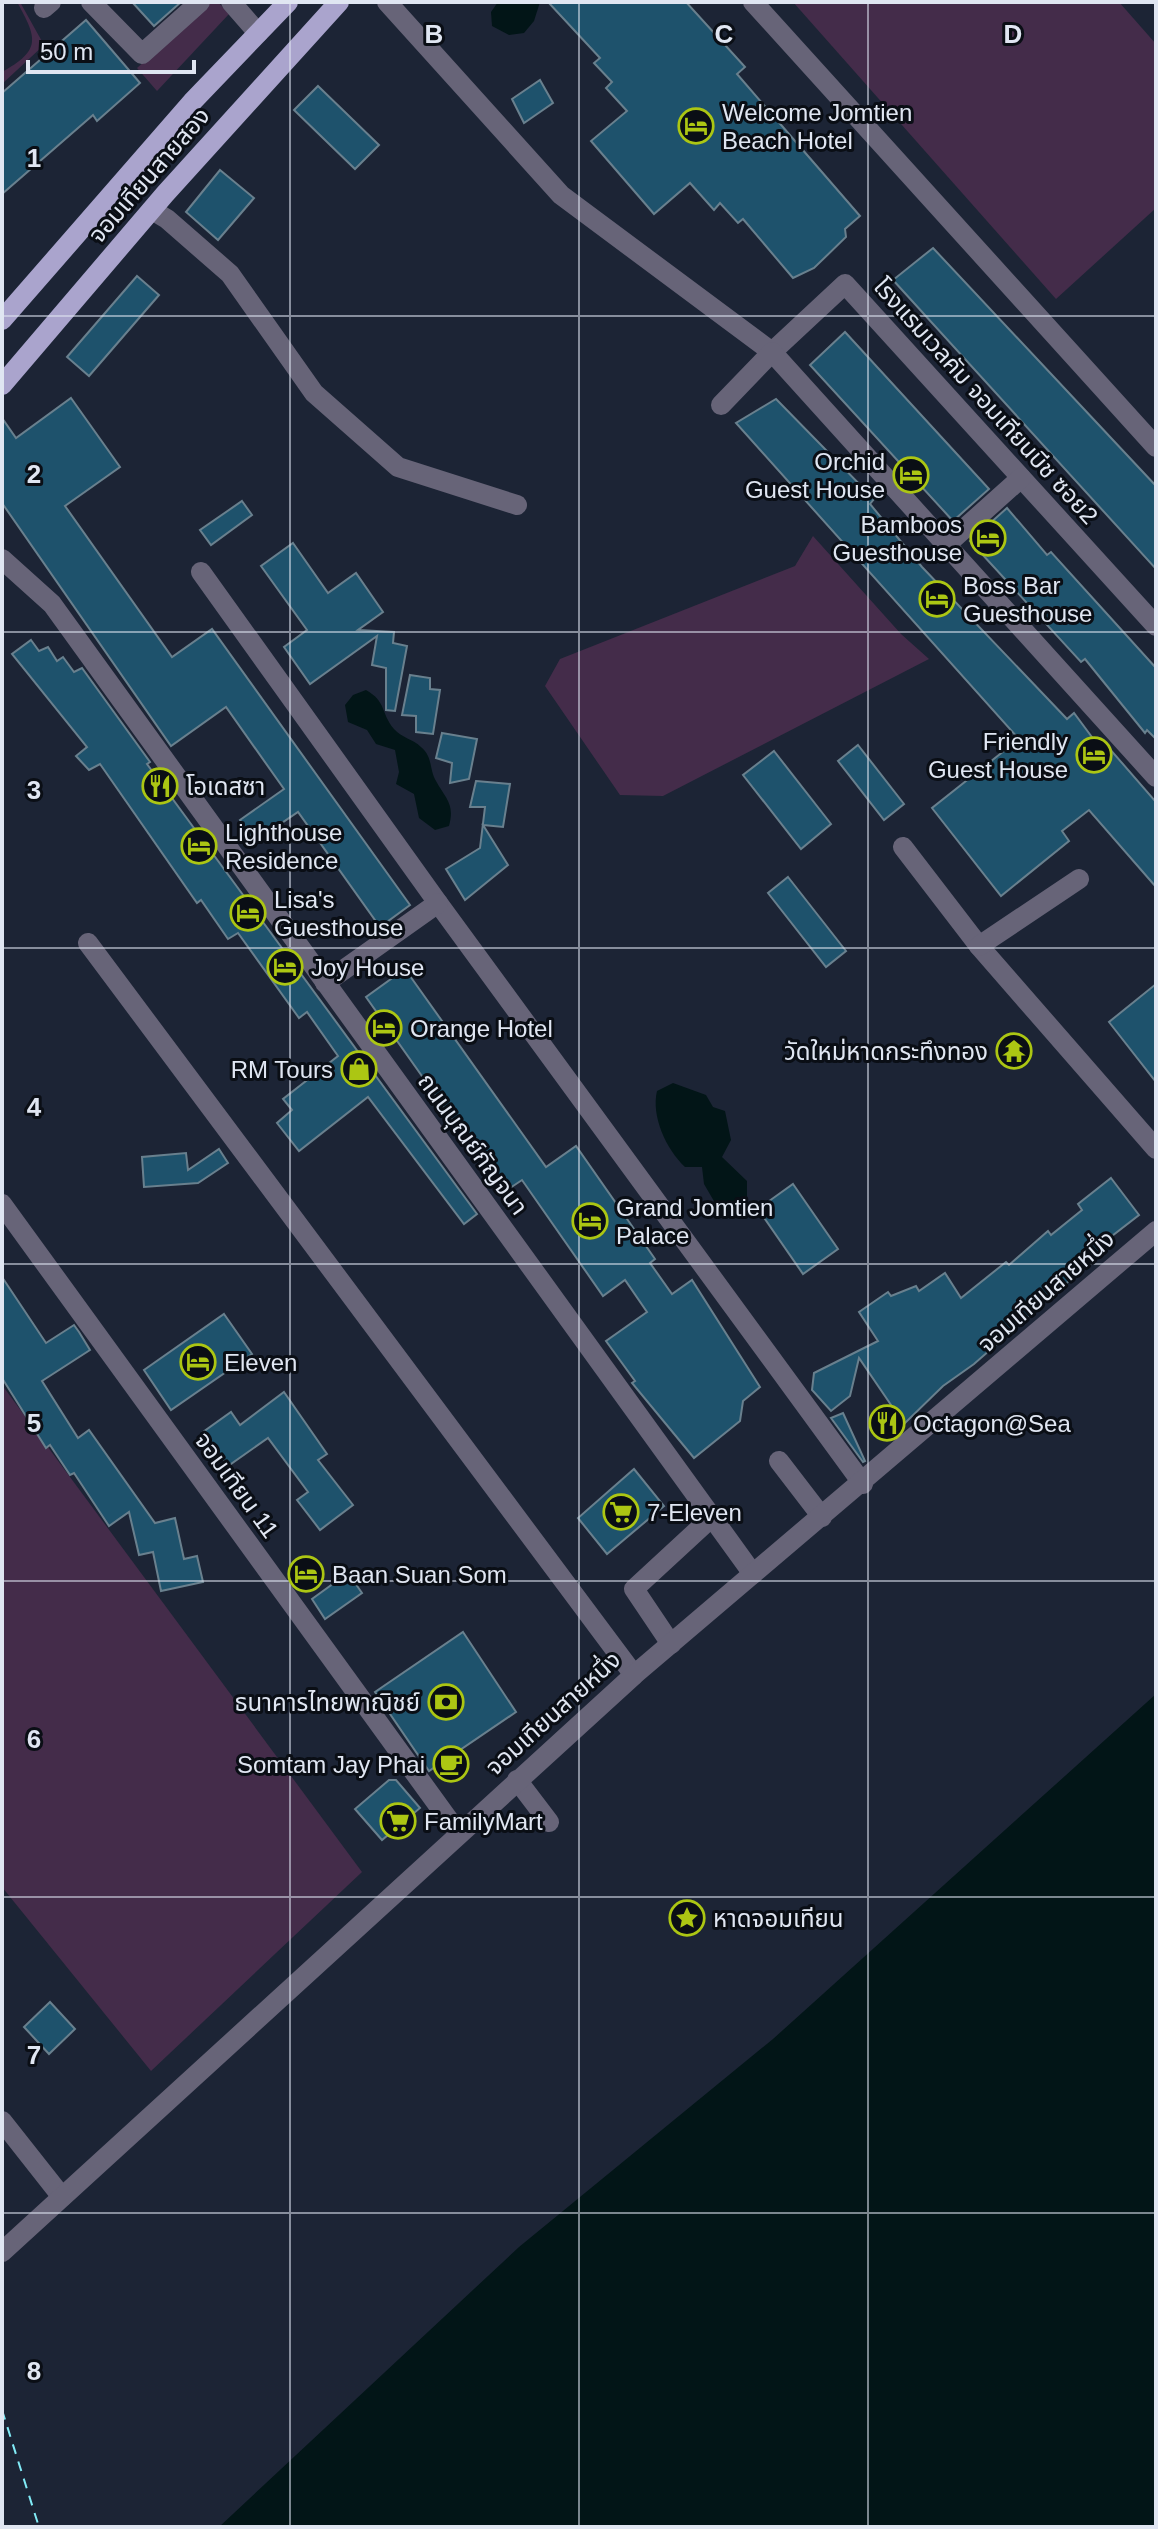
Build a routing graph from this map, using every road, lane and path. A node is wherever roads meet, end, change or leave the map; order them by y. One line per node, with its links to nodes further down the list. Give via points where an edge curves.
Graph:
1 (91, 2): 2 (street, via 142,54)
2 (200, 2)
3 (231, 2): 8 (street)
4 (288, 2): 8 (main road, จอมเทียนสายสอง)
5 (339, 2): 9 (main road, จอมเทียนสายสอง)
6 (387, 2): 11 (street, via 561,195)
7 (753, 2): 14 (street)
8 (258, 33): 10 (main road, จอมเทียนสายสอง)
9 (152, 210): 12 (main road, จอมเทียนสายสอง); 16 (street, via 230,274 314,393 398,467)
10 (2, 320)
11 (772, 352): 13 (street); 15 (street, โรงแรมเวลคัม จอมเทียนบีช ซอย2, via 845,284); 17 (street)
12 (2, 385)
13 (721, 405)
14 (1156, 447)
15 (1021, 478): 17 (street); 20 (street, โรงแรมเวลคัม จอมเทียนบีช ซอย2)
16 (517, 505)
17 (946, 545): 21 (street)
18 (2, 559): 27 (street, ถนนบุณย์กัญจนา, via 52,604)
19 (201, 572): 24 (street)
20 (1156, 626)
21 (1156, 777)
22 (903, 847): 26 (street)
23 (1079, 879): 26 (street)
24 (438, 903): 27 (street); 32 (street)
25 (88, 943): 37 (street)
26 (979, 946): 28 (street)
27 (325, 983): 34 (street, ถนนบุณย์กัญจนา)
28 (1156, 1149)
29 (2, 1204): 40 (street, จอมเทียน 11)
30 (1156, 1231): 32 (street, จอมเทียนสายหนึ่ง)
31 (779, 1461): 33 (street)
32 (863, 1484): 33 (street, จอมเทียนสายหนึ่ง)
33 (822, 1517): 35 (street, จอมเทียนสายหนึ่ง)
34 (711, 1518): 35 (street, ถนนบุณย์กัญจนา); 36 (street, via 634,1589)
35 (753, 1574): 36 (street, จอมเทียนสายหนึ่ง)
36 (671, 1644): 37 (street, จอมเทียนสายหนึ่ง)
37 (634, 1675): 38 (street, จอมเทียนสายหนึ่ง)
38 (517, 1780): 39 (street); 40 (street, จอมเทียนสายหนึ่ง)
39 (549, 1822)
40 (459, 1834): 42 (street, จอมเทียนสายหนึ่ง)
41 (2, 2121): 42 (street)
42 (62, 2197): 43 (street, จอมเทียนสายหนึ่ง)
43 (2, 2252)

